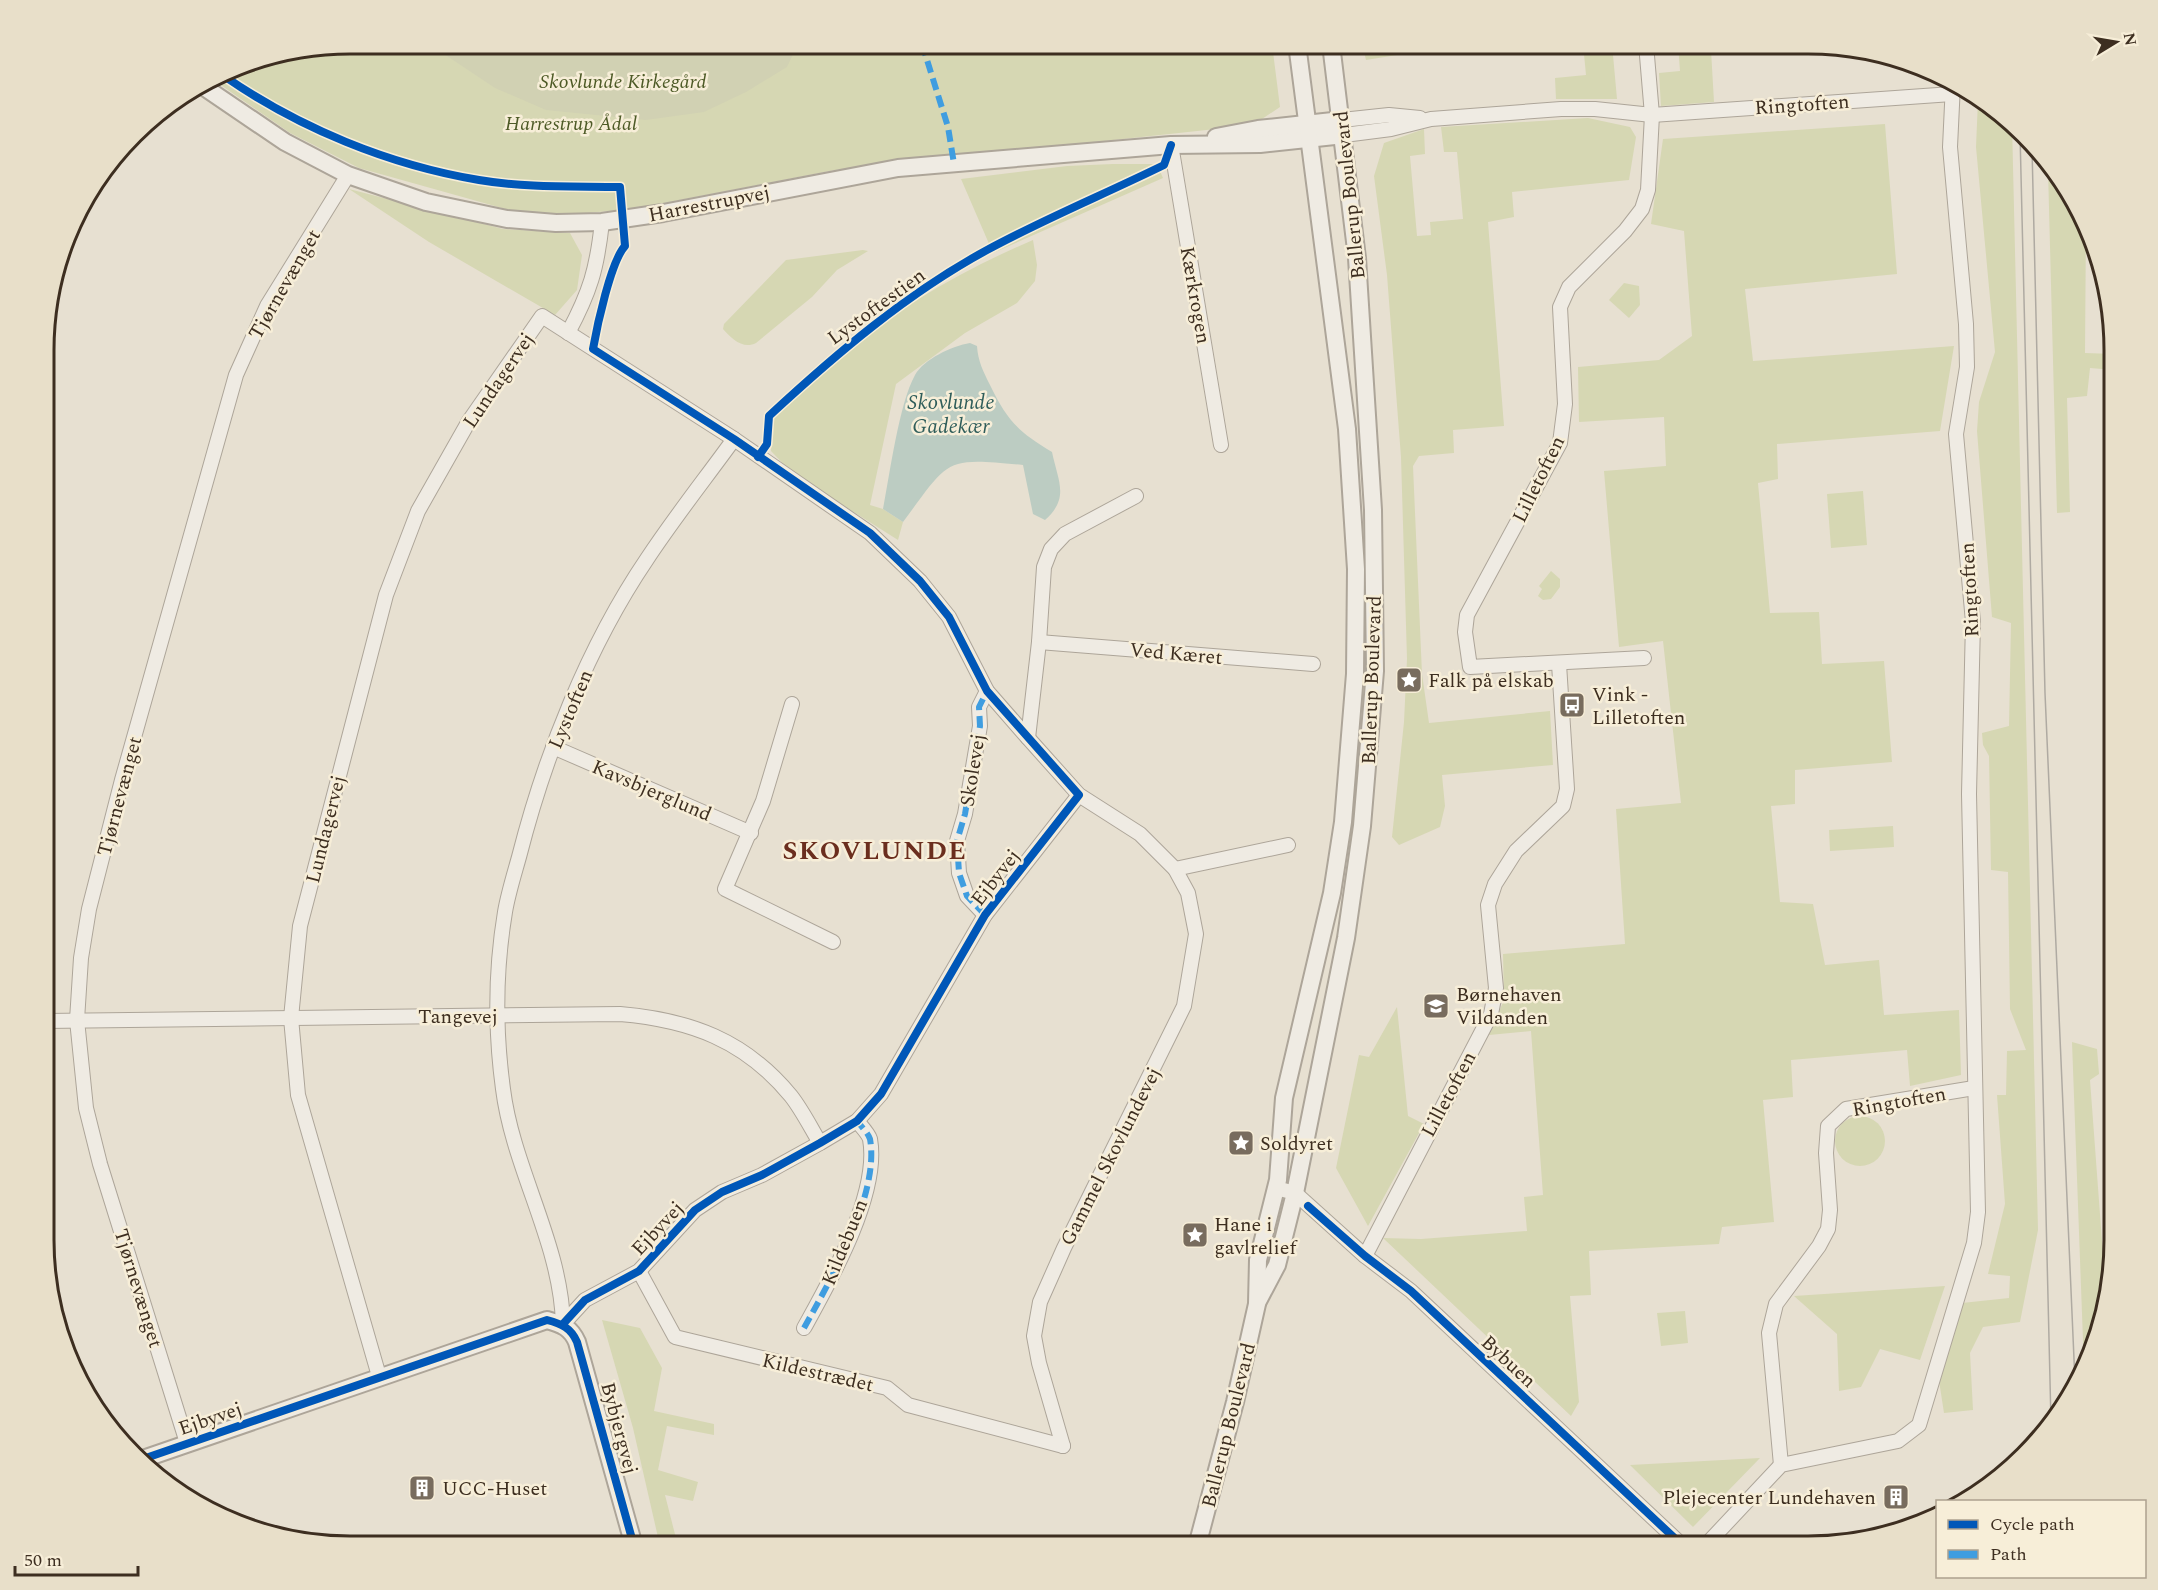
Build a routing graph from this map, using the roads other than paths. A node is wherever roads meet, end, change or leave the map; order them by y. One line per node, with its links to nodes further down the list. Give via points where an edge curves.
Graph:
1 (1299, 54): 9 (street, Ballerup Boulevard)
2 (1332, 54): 8 (street, Ballerup Boulevard)
3 (1647, 54): 7 (street, Lilletoften)
4 (1947, 89): 7 (street, Ringtoften)
5 (209, 90): 11 (street, Harrestrupvej, via 285,142)
6 (1952, 92): 36 (street, Ringtoften, via 1950,147 1967,367 1956,434 1973,622 1969,794)
7 (1652, 115): 8 (street, via 1561,109 1431,119 1390,129); 21 (street, Lilletoften, via 1648,190 1642,209 1569,287 1560,307 1565,404 1560,443 1465,622 1470,667)
8 (1343, 127): 9 (street, Harrestrupvej); 40 (street, Ballerup Boulevard, via 1357,258 1370,452 1374,671 1352,905)
9 (1309, 131): 10 (street, Harrestrupvej, via 1260,144); 39 (street, Ballerup Boulevard, via 1340,355 1351,468 1356,569 1355,674 1342,832 1323,940 1284,1098)
10 (1171, 145): 12 (street, Harrestrupvej, via 898,168); 16 (street, Kærkrogen)
11 (348, 175): 12 (street, Harrestrupvej, via 426,202 507,219); 34 (street, Tjørnevænget, via 267,306 236,375 89,909)
12 (602, 222): 14 (street, via 589,294)
13 (542, 316): 14 (street, Gammel Skovlundevej); 33 (street, Lundagervej, via 469,421 418,511 386,595 300,926)
14 (568, 333): 15 (street, Gammel Skovlundevej)
15 (734, 439): 22 (street, Gammel Skovlundevej, via 870,533 920,581 949,617); 25 (street, Lystoften, via 646,560 593,653)
16 (1221, 445)
17 (1136, 496): 18 (street, via 1065,534 1052,549 1044,567)
18 (1040, 642): 20 (street, Ved Kæret); 24 (street)
19 (1644, 658): 21 (street, Lilletoften)
20 (1313, 664)
21 (1559, 664): 41 (street, Lilletoften, via 1567,789 1563,806 1516,850 1495,884 1488,905 1496,988 1491,1014)
22 (987, 690): 24 (street, Gammel Skovlundevej); 30 (street, Skolevej, via 979,707 980,726 957,842 967,896)
23 (792, 704): 27 (street)
24 (1028, 738): 26 (street, Gammel Skovlundevej)
25 (553, 747): 27 (street, Kavsbjerglund); 32 (street, Lystoften, via 505,911)
26 (1079, 795): 29 (street, Gammel Skovlundevej, via 1140,834); 30 (street, Ejbyvej)
27 (751, 833): 31 (street, via 725,889)
28 (1288, 845): 29 (street)
29 (1175, 869): 48 (street, Gammel Skovlundevej, via 1188,893 1197,926 1184,1006 1040,1302 1034,1336)
30 (985, 915): 37 (street, Ejbyvej, via 880,1094)
31 (833, 942)
32 (496, 1016): 33 (street, Tangevej); 38 (street, Tangevej, via 620,1014 660,1017 698,1028 733,1045 765,1068 792,1098); 44 (street, via 503,1093 562,1294)
33 (291, 1018): 34 (street, Tangevej); 46 (street, Lundagervej, via 298,1095)
34 (77, 1020): 35 (street, Tangevej); 47 (street, Tjørnevænget, via 86,1108 100,1164)
35 (54, 1021)
36 (1974, 1088): 50 (street, Ringtoften, via 1978,1212 1974,1243 1919,1425 1898,1441); 50 (street, Ringtoften, via 1845,1109 1828,1126 1828,1229 1820,1246 1776,1304 1769,1332)
37 (857, 1121): 38 (street, Ejbyvej); 45 (street, Kildebuen, via 869,1137 867,1185 830,1281)
38 (820, 1143): 42 (street, Ejbyvej, via 762,1175 722,1191 695,1210)
39 (1276, 1188): 40 (street, Bybuen); 43 (street, Ballerup Boulevard, via 1258,1260)
40 (1295, 1193): 41 (street, Bybuen); 43 (street, Ballerup Boulevard, via 1277,1265)
41 (1365, 1256): 53 (street, Bybuen, via 1411,1291)
42 (639, 1271): 44 (street, Ejbyvej, via 585,1300); 48 (street, Kildestrædet, via 675,1337 887,1388 908,1405)
43 (1257, 1304): 52 (street, Ballerup Boulevard)
44 (563, 1324): 46 (street, Ejbyvej, via 547,1320 535,1323); 51 (street, Bybjergvej, via 573,1333 590,1381)
45 (804, 1328)
46 (379, 1376): 47 (street, Ejbyvej)
47 (187, 1443): 49 (street, Ejbyvej)
48 (1063, 1446)
49 (149, 1457)
50 (1780, 1465): 54 (street)
51 (631, 1536)
52 (1200, 1536)
53 (1672, 1536)
54 (1714, 1536)

